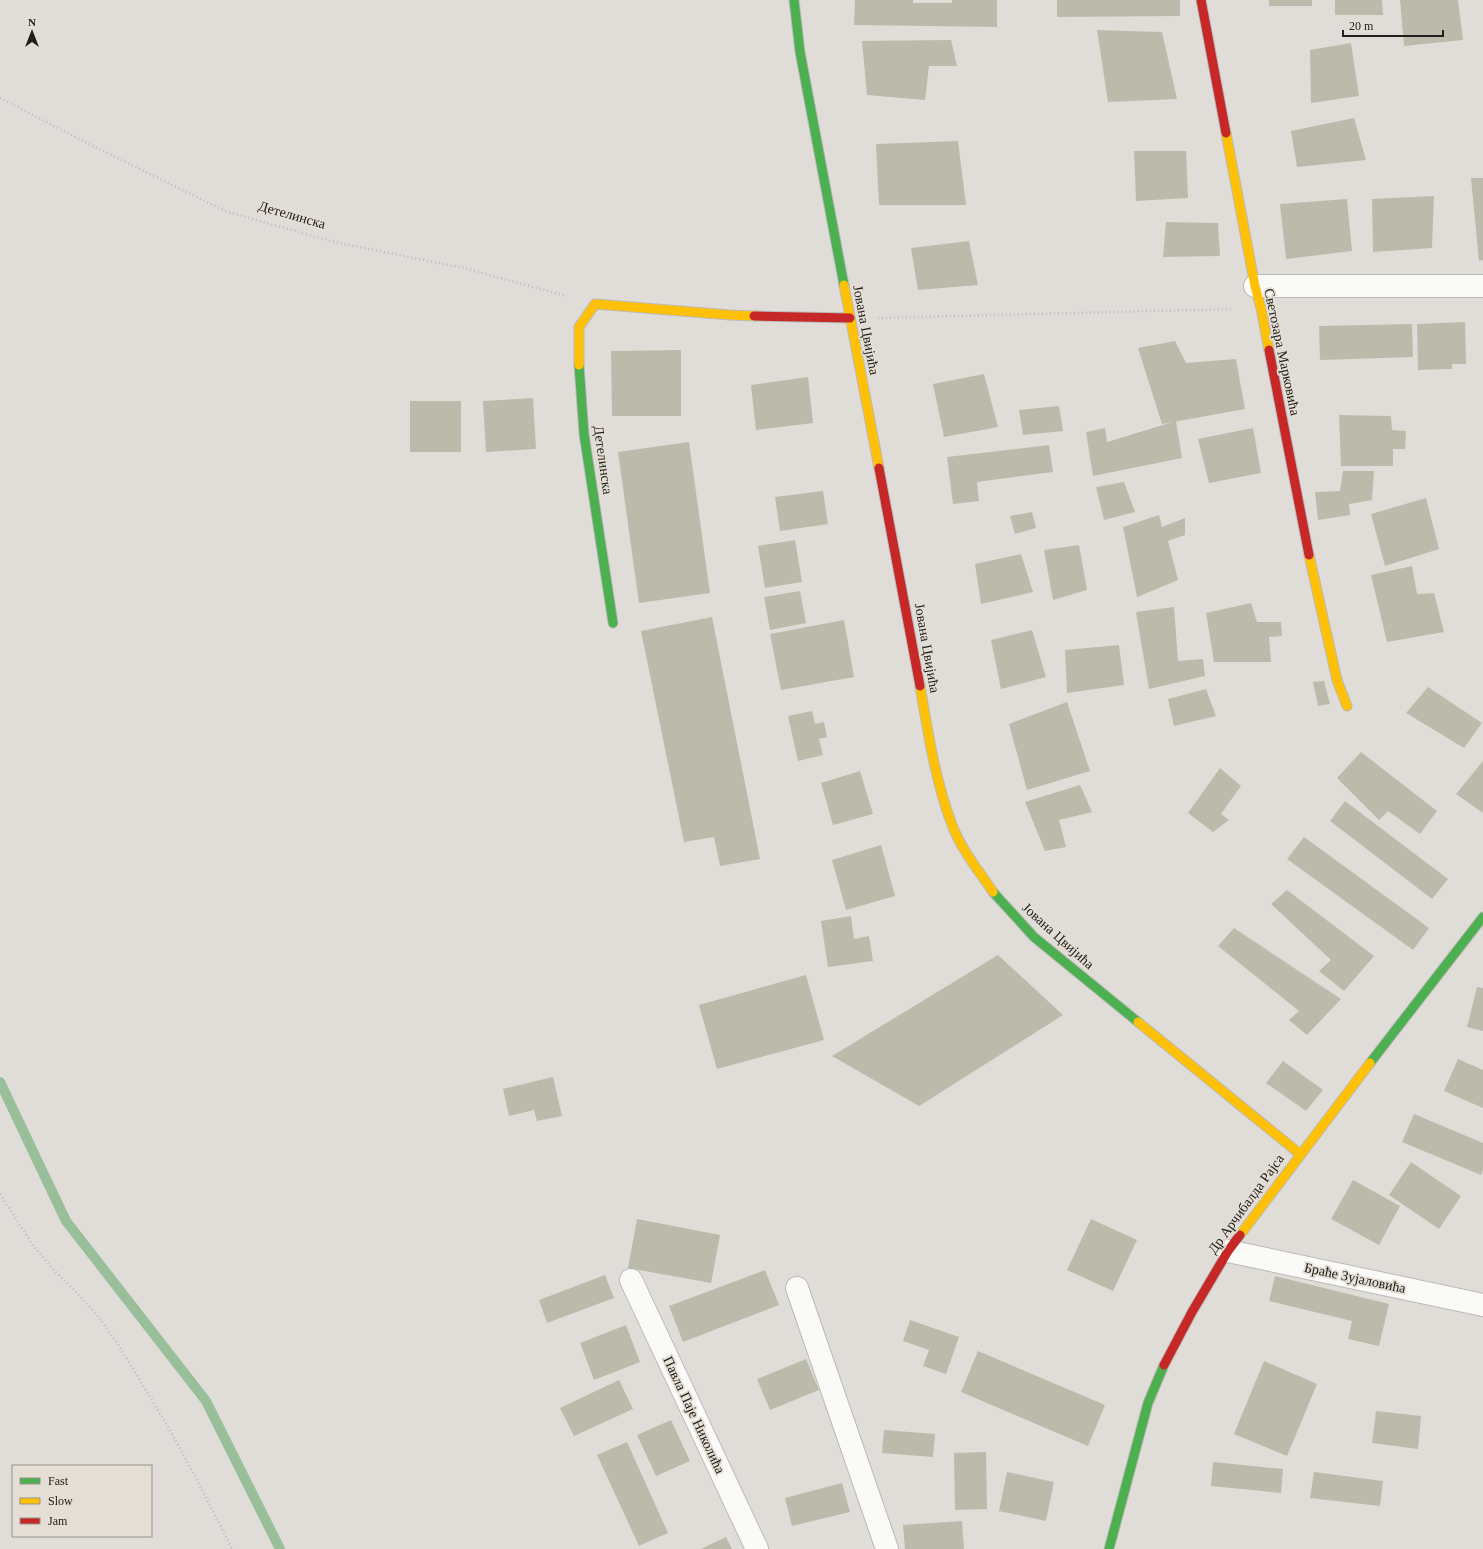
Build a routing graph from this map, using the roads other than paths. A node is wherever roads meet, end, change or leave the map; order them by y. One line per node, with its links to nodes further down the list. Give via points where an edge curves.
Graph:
1 (794, 0): 5 (street, Јована Цвијића, via 800,52)
2 (1201, 0): 3 (street, Светозара Марковића)
3 (1254, 286): 4 (street); 7 (street, Светозара Марковића, via 1261,308 1300,518 1337,680)
4 (1483, 286)
5 (850, 318): 6 (street, Детелинска, via 730,315 595,304 579,327 579,368 584,434); 9 (street, Јована Цвијића, via 890,522 932,759 952,826 968,856 995,895 1034,937)
6 (613, 623)
7 (1347, 706)
8 (1483, 917): 9 (street, Др Арчибалда Рајса)
9 (1300, 1154): 10 (street, Др Арчибалда Рајса)
10 (1228, 1251): 13 (street, Браће Зујаловића); 16 (street, Др Арчибалда Рајса, via 1166,1361 1148,1403)
11 (631, 1280): 14 (street, Павла Паје Николића)
12 (797, 1288): 15 (street)
13 (1483, 1305)
14 (756, 1549)
15 (887, 1549)
16 (1109, 1549)

